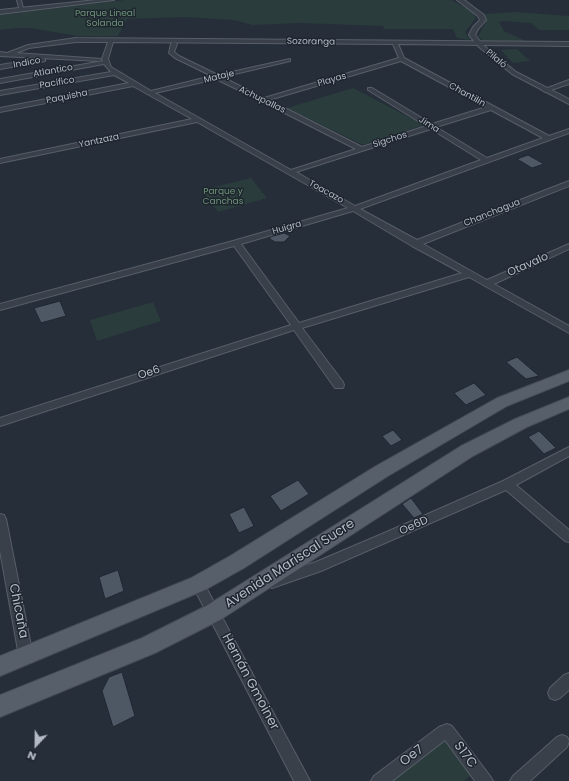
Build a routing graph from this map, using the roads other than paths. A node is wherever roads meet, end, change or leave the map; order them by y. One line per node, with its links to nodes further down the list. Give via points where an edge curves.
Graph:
1 (19, 0): 5 (street)
2 (86, 0): 5 (street)
3 (111, 0): 6 (street)
4 (460, 0): 11 (street, Pilaló, via 481,15 483,20 472,35)
5 (21, 7): 6 (street)
6 (0, 11)
7 (110, 42): 8 (street, Sozoranga); 9 (street, Sozoranga); 15 (street, Sozoranga, via 53,44 28,47); 19 (street)
8 (174, 44): 9 (street, Sozoranga); 23 (street, Achupallas, via 171,52 173,55)
9 (396, 44): 11 (street, Sozoranga); 18 (street)
10 (569, 44): 12 (street, Sozoranga)
11 (479, 45): 12 (street, Sozoranga); 28 (street, Pilaló, via 513,73)
12 (540, 45): 13 (street, Sozoranga)
13 (569, 47)
14 (0, 54): 15 (street, Sozoranga)
15 (9, 54): 16 (street, Sozoranga)
16 (53, 56): 19 (street, Sozoranga); 20 (street, Indico)
17 (288, 60): 23 (street, Mataje)
18 (402, 60): 32 (street, Playas); 34 (street, Chantilin)
19 (105, 61): 21 (street, Toacazo); 22 (street, Atlantico)
20 (0, 68)
21 (115, 73): 26 (street, Toacazo); 31 (street, Pacifico)
22 (23, 76): 24 (street, Atlantico); 31 (street)
23 (216, 77): 30 (street, Mataje); 32 (street, Achupallas)
24 (0, 80)
25 (569, 82): 28 (street)
26 (134, 84): 30 (street, Toacazo); 31 (street, Paquisha)
27 (370, 89): 37 (street, Jima)
28 (545, 90): 33 (street, Pilaló)
29 (0, 93): 31 (street, Pacifico)
30 (149, 93): 36 (street, Toacazo)
31 (32, 96): 35 (street, Paquisha)
32 (262, 100): 40 (street, Achupallas)
33 (569, 102)
34 (490, 108): 37 (street, Sigchos); 39 (street, Chantilin)
35 (0, 110)
36 (198, 120): 41 (street, Yantzaza); 43 (street, Toacazo)
37 (432, 126): 40 (street, Sigchos); 42 (street, Jima)
38 (569, 131): 39 (street, Huigra)
39 (548, 138): 42 (street, Huigra)
40 (362, 149): 43 (street, Sigchos)
41 (0, 161)
42 (487, 161): 45 (street, Huigra)
43 (290, 172): 45 (street, Toacazo)
44 (569, 182): 47 (street, Chanchagua)
45 (354, 208): 46 (street, Huigra); 47 (street, Toacazo)
46 (236, 243): 51 (street, Huigra); 52 (street)
47 (415, 244): 49 (street, Toacazo)
48 (569, 246): 50 (street, Otavalo)
49 (469, 274): 50 (street, Toacazo); 52 (street, Oe6)
50 (488, 283): 53 (street, Toacazo)
51 (0, 307)
52 (298, 326): 55 (street); 57 (street, Oe6)
53 (569, 330)
54 (569, 376): 62 (main road, via 502,402 382,471)
55 (340, 384)
56 (569, 403): 63 (main road, Avenida Mariscal Sucre, via 521,423 466,451)
57 (0, 422)
58 (569, 451): 59 (street, Oe6D)
59 (508, 484): 61 (street); 63 (street, Oe6D, via 317,567)
60 (0, 519): 65 (street, Chicaña)
61 (569, 537)
62 (198, 584): 64 (street, Hernán Gmoiner); 65 (main road)
63 (253, 589): 64 (main road, Avenida Mariscal Sucre)
64 (213, 613): 69 (main road, Avenida Mariscal Sucre, via 148,646); 72 (street, Hernán Gmoiner)
65 (26, 656): 66 (main road)
66 (0, 666)
67 (569, 680): 68 (street)
68 (555, 693)
69 (0, 706)
70 (444, 732): 73 (street, Oe7); 74 (street, S17C, via 450,734)
71 (562, 742): 75 (street)
72 (302, 781)
73 (379, 781)
74 (484, 781)
75 (518, 781)

